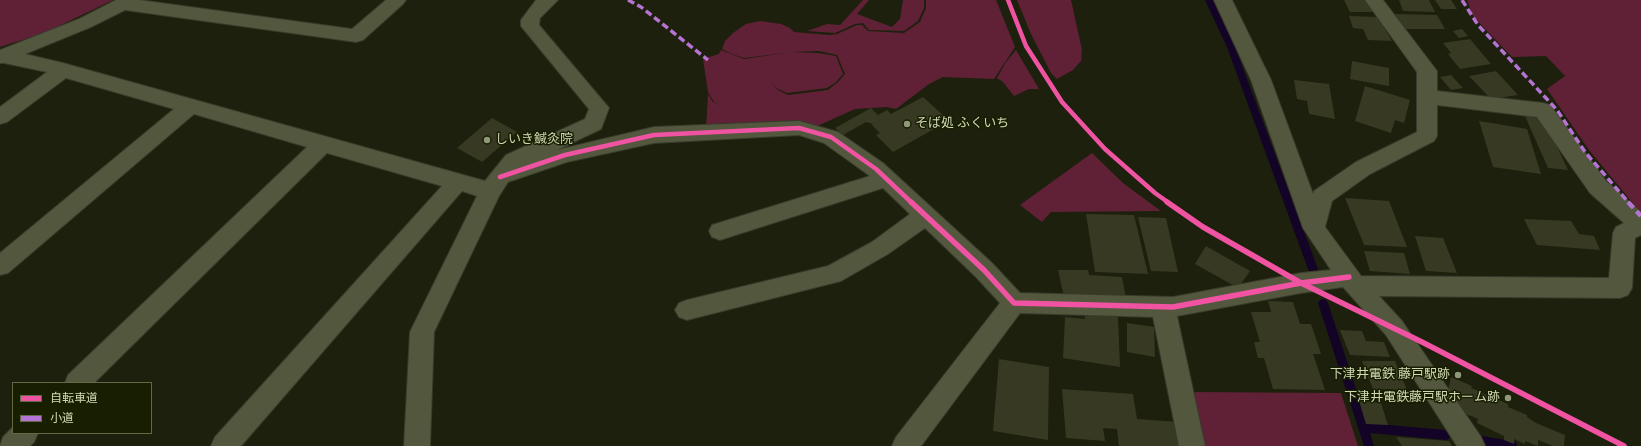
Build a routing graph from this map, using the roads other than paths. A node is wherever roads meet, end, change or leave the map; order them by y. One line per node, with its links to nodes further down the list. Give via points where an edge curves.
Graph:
1 (397, 0): 5 (street, via 356,36)
2 (549, 0): 14 (street, via 534,14 530,26 599,108 598,113 594,124 513,160)
3 (1223, 0): 17 (street, via 1261,80)
4 (1374, 0): 8 (street, via 1428,71)
5 (126, 2): 6 (street, via 85,23)
6 (2, 57): 7 (street)
7 (63, 70): 9 (street); 10 (street)
8 (1428, 96): 16 (street, via 1543,110 1598,187); 17 (street, via 1427,136 1363,168 1322,197)
9 (191, 106): 11 (street); 19 (street)
10 (0, 117)
11 (323, 144): 13 (street); 24 (street)
12 (887, 179): 14 (street, via 831,137 799,128 654,135 565,155); 15 (street); 18 (street)
13 (458, 182): 14 (street); 27 (street)
14 (495, 184): 28 (street, via 422,332)
15 (926, 215): 21 (street, via 984,270); 23 (street, via 880,248 833,274)
16 (1641, 226): 20 (street, via 1624,233 1620,288)
17 (1314, 228): 20 (street)
18 (720, 231)
19 (0, 266)
20 (1352, 281): 22 (street, via 1301,283); 31 (street, via 1394,328)
21 (1014, 303): 22 (street); 29 (street)
22 (1163, 307): 30 (street)
23 (687, 310)
24 (78, 382)
25 (24, 434): 26 (street)
26 (12, 446)
27 (224, 446)
28 (417, 446)
29 (905, 446)
30 (1192, 446)
31 (1472, 446)

